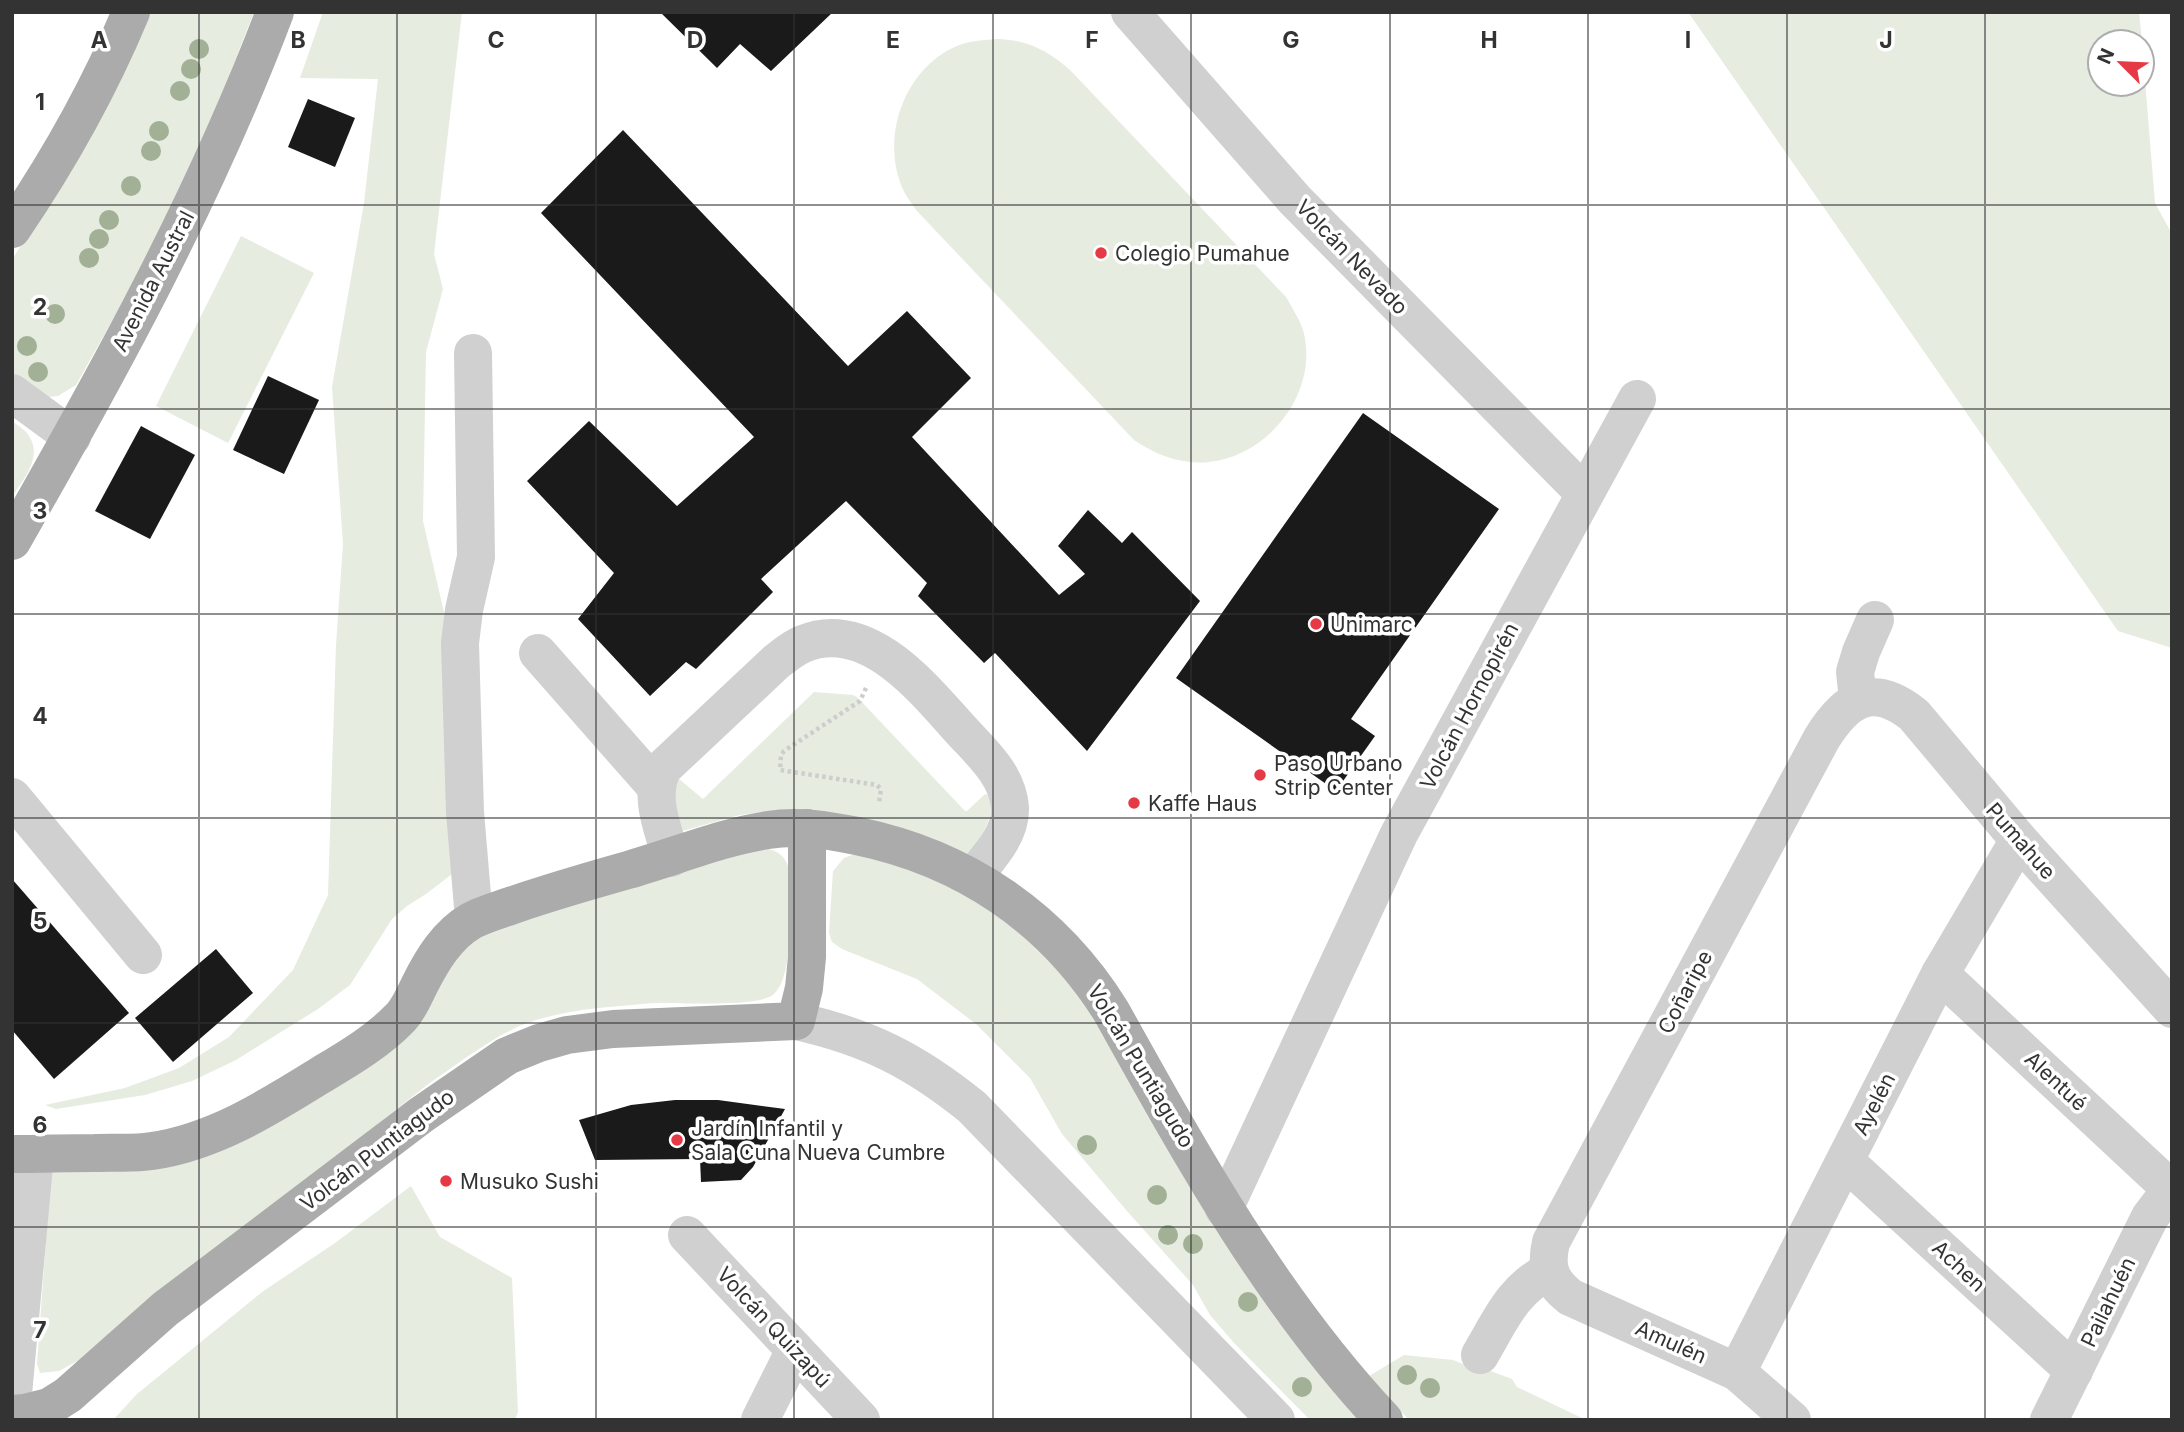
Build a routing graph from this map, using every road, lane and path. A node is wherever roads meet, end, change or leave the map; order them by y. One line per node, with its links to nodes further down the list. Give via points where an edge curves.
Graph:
1 (131, 12): 4 (main road, via 78,125)
2 (275, 12): 8 (main road, Avenida Austral, via 191,209)
3 (1130, 12): 9 (street, Volcán Nevado, via 1295,200)
4 (12, 229)
5 (473, 353): 22 (street, via 475,557 460,643 465,811)
6 (12, 393): 8 (street)
7 (1637, 399): 9 (street, Volcán Hornopirén)
8 (72, 437): 10 (main road, Avenida Austral)
9 (1584, 494): 30 (street, Volcán Hornopirén, via 1399,834)
10 (12, 541)
11 (1875, 621): 14 (street, via 1855,672)
12 (880, 651): 15 (street, via 835,639 804,643 791,650 663,768); 17 (path, via 860,701 784,751 780,770 877,785 881,789); 21 (street, via 945,713 1003,781 1010,812 1005,832)
13 (538, 653): 15 (street)
14 (1858, 699): 19 (street, Pumahue, via 1888,700 1914,715); 32 (street, Coñaripe, via 1835,717 1809,762 1551,1242)
15 (656, 787): 20 (street)
16 (12, 797): 23 (street)
17 (879, 803)
18 (807, 828): 20 (main road, Volcán Puntiagudo, via 768,830); 21 (main road, Volcán Puntiagudo, via 891,845); 26 (main road, via 807,957)
19 (2019, 840): 24 (street, Ayelén); 25 (street, Pumahue)
20 (671, 858): 22 (main road, Volcán Puntiagudo)
21 (973, 877): 30 (main road, Volcán Puntiagudo, via 1037,923 1093,983)
22 (474, 919): 27 (main road, Volcán Puntiagudo, via 442,948 402,1016 382,1035 240,1122 170,1148 135,1153)
23 (143, 955)
24 (1940, 974): 28 (street, Ayelén); 29 (street, Alentué)
25 (2172, 1009)
26 (796, 1021): 38 (main road, Volcán Puntiagudo, via 613,1029 538,1042 508,1056 421,1115 165,1309 68,1395 48,1407); 41 (street, Volcán Puntiagudo, via 827,1027 887,1050 972,1107)
27 (24, 1154): 37 (street)
28 (1845, 1161): 35 (street, Achen); 36 (street, Ayelén)
29 (2172, 1188): 35 (street, Pailahuén, via 2150,1217)
30 (1224, 1209): 42 (main road, Volcán Puntiagudo, via 1315,1339)
31 (687, 1235): 33 (street, Volcán Quizapú)
32 (1550, 1271): 34 (street, via 1520,1290); 36 (street, Amulén, via 1557,1286 1570,1297)
33 (796, 1350): 39 (street); 40 (street, Volcán Quizapú)
34 (1480, 1355)
35 (2074, 1371): 44 (street, Pailahuén)
36 (1737, 1372): 43 (street, Amulén)
37 (12, 1405)
38 (12, 1414)
39 (760, 1420)
40 (861, 1420)
41 (1276, 1420)
42 (1384, 1420)
43 (1792, 1420)
44 (2049, 1420)

